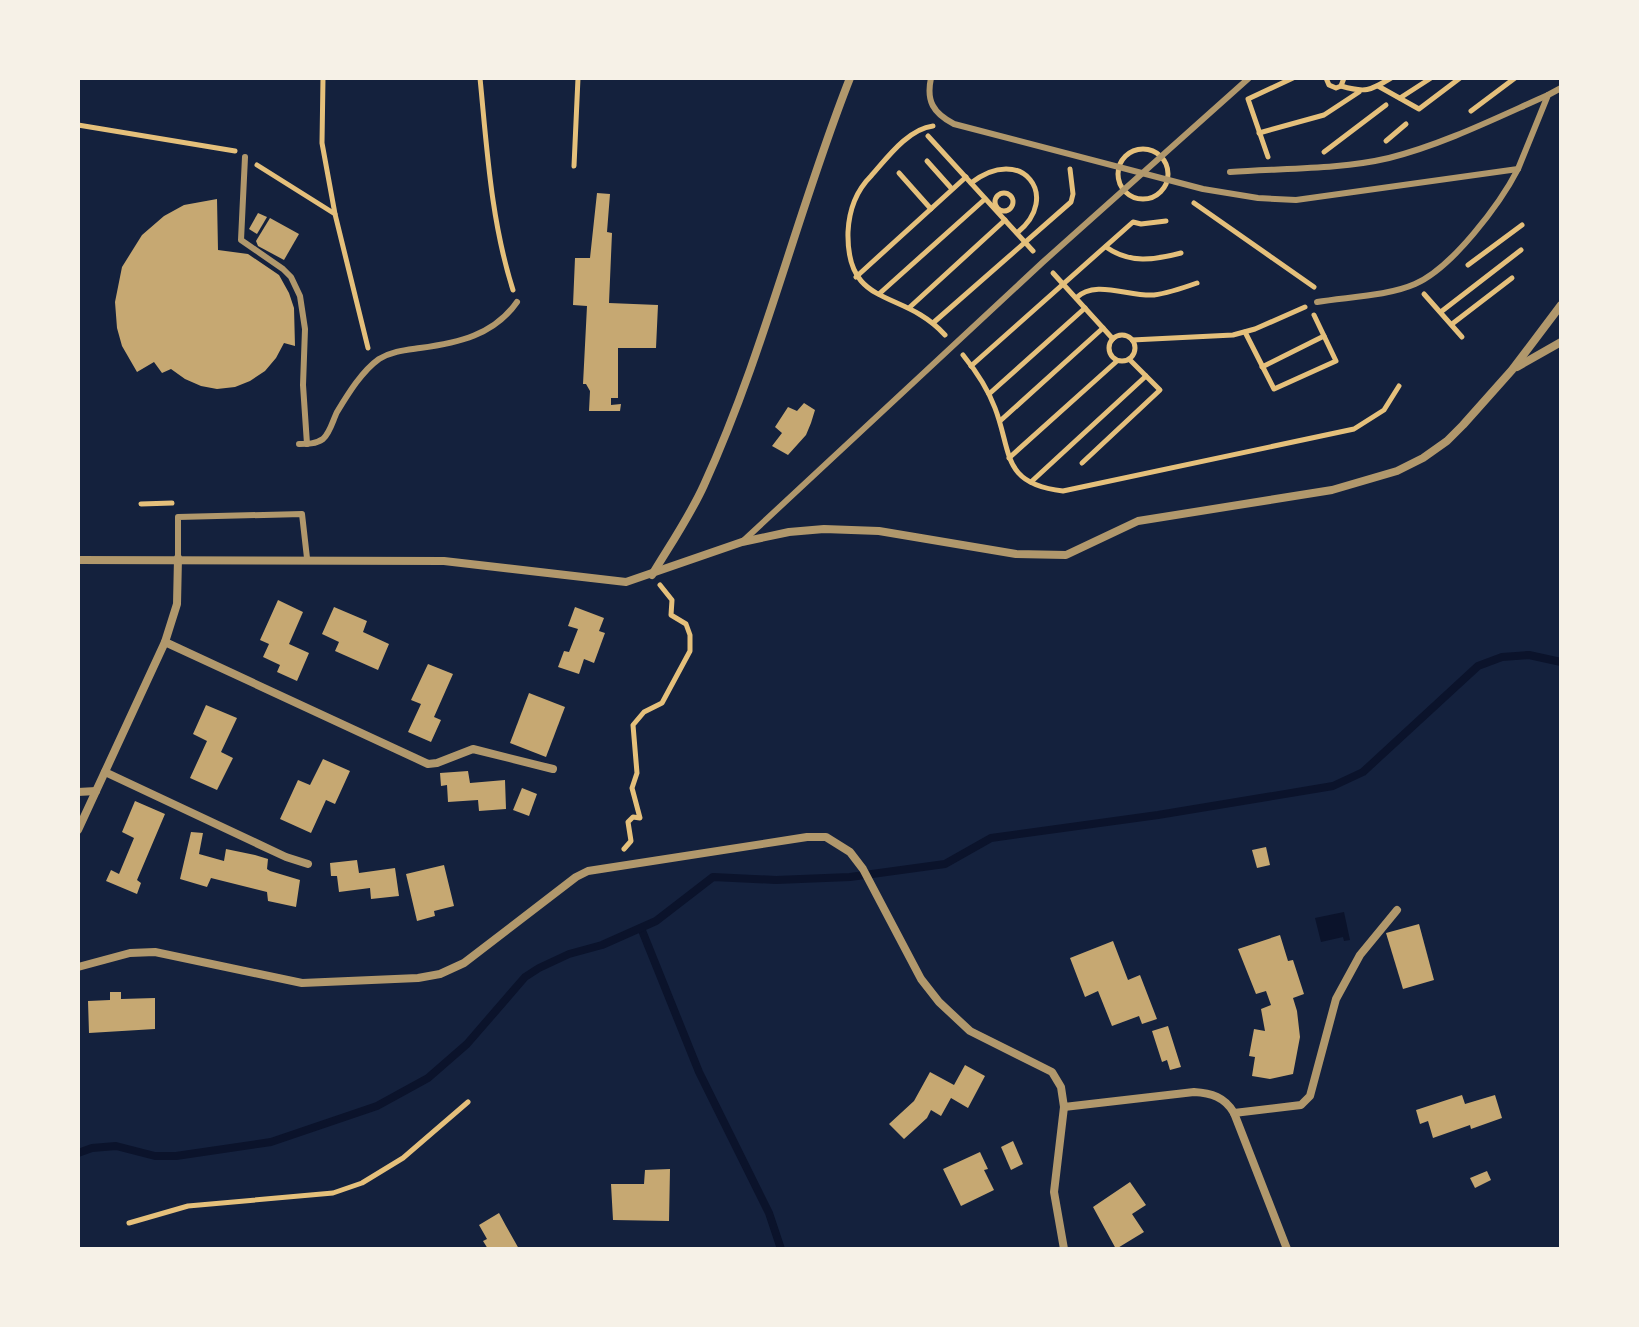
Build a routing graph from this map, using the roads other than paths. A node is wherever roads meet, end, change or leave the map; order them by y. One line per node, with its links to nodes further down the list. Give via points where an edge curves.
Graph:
1 (850, 78): 19 (street, via 764,331 705,483)
2 (931, 78): 9 (lane, via 933,108 954,124)
3 (1249, 78): 9 (lane)
4 (1561, 88): 5 (lane)
5 (1548, 95): 7 (lane); 8 (lane, via 1419,149 1371,161)
6 (245, 157): 10 (lane, via 241,240 291,277 303,308 303,444 325,437 343,402 372,365 394,352 476,336 498,324)
7 (1518, 169): 9 (lane, via 1296,200 1228,194); 11 (lane, via 1500,202 1436,271 1415,284)
8 (1230, 172)
9 (1141, 175): 15 (lane)
10 (517, 302)
11 (1317, 302)
12 (1561, 305): 14 (street)
13 (1561, 342): 14 (street)
14 (1512, 370): 15 (street, via 1447,441 1397,471 1332,490 1138,521 1066,555 1016,554 857,530 807,530)
15 (742, 542): 19 (street)
16 (178, 558): 17 (street); 17 (lane, via 178,517 302,514); 18 (street); 20 (street, via 177,604)
17 (307, 558): 19 (street, via 444,561 619,582)
18 (78, 560)
19 (652, 575)
20 (165, 642): 21 (street, via 428,764 473,749); 22 (street)
21 (553, 769)
22 (105, 772): 23 (street); 26 (street)
23 (96, 791): 24 (street); 25 (street)
24 (78, 792)
25 (78, 830)
26 (308, 864)
27 (1397, 910): 30 (street, via 1360,955 1336,999 1310,1096 1301,1105)
28 (78, 967): 29 (street, via 155,952 302,983 418,978 464,963 588,871 826,837 850,852 863,869 913,966 939,1002 970,1031 1052,1072)
29 (1064, 1107): 30 (street, via 1194,1092 1220,1098); 31 (street, via 1054,1192)
30 (1234, 1113): 32 (street)
31 (1064, 1249)
32 (1287, 1249)

